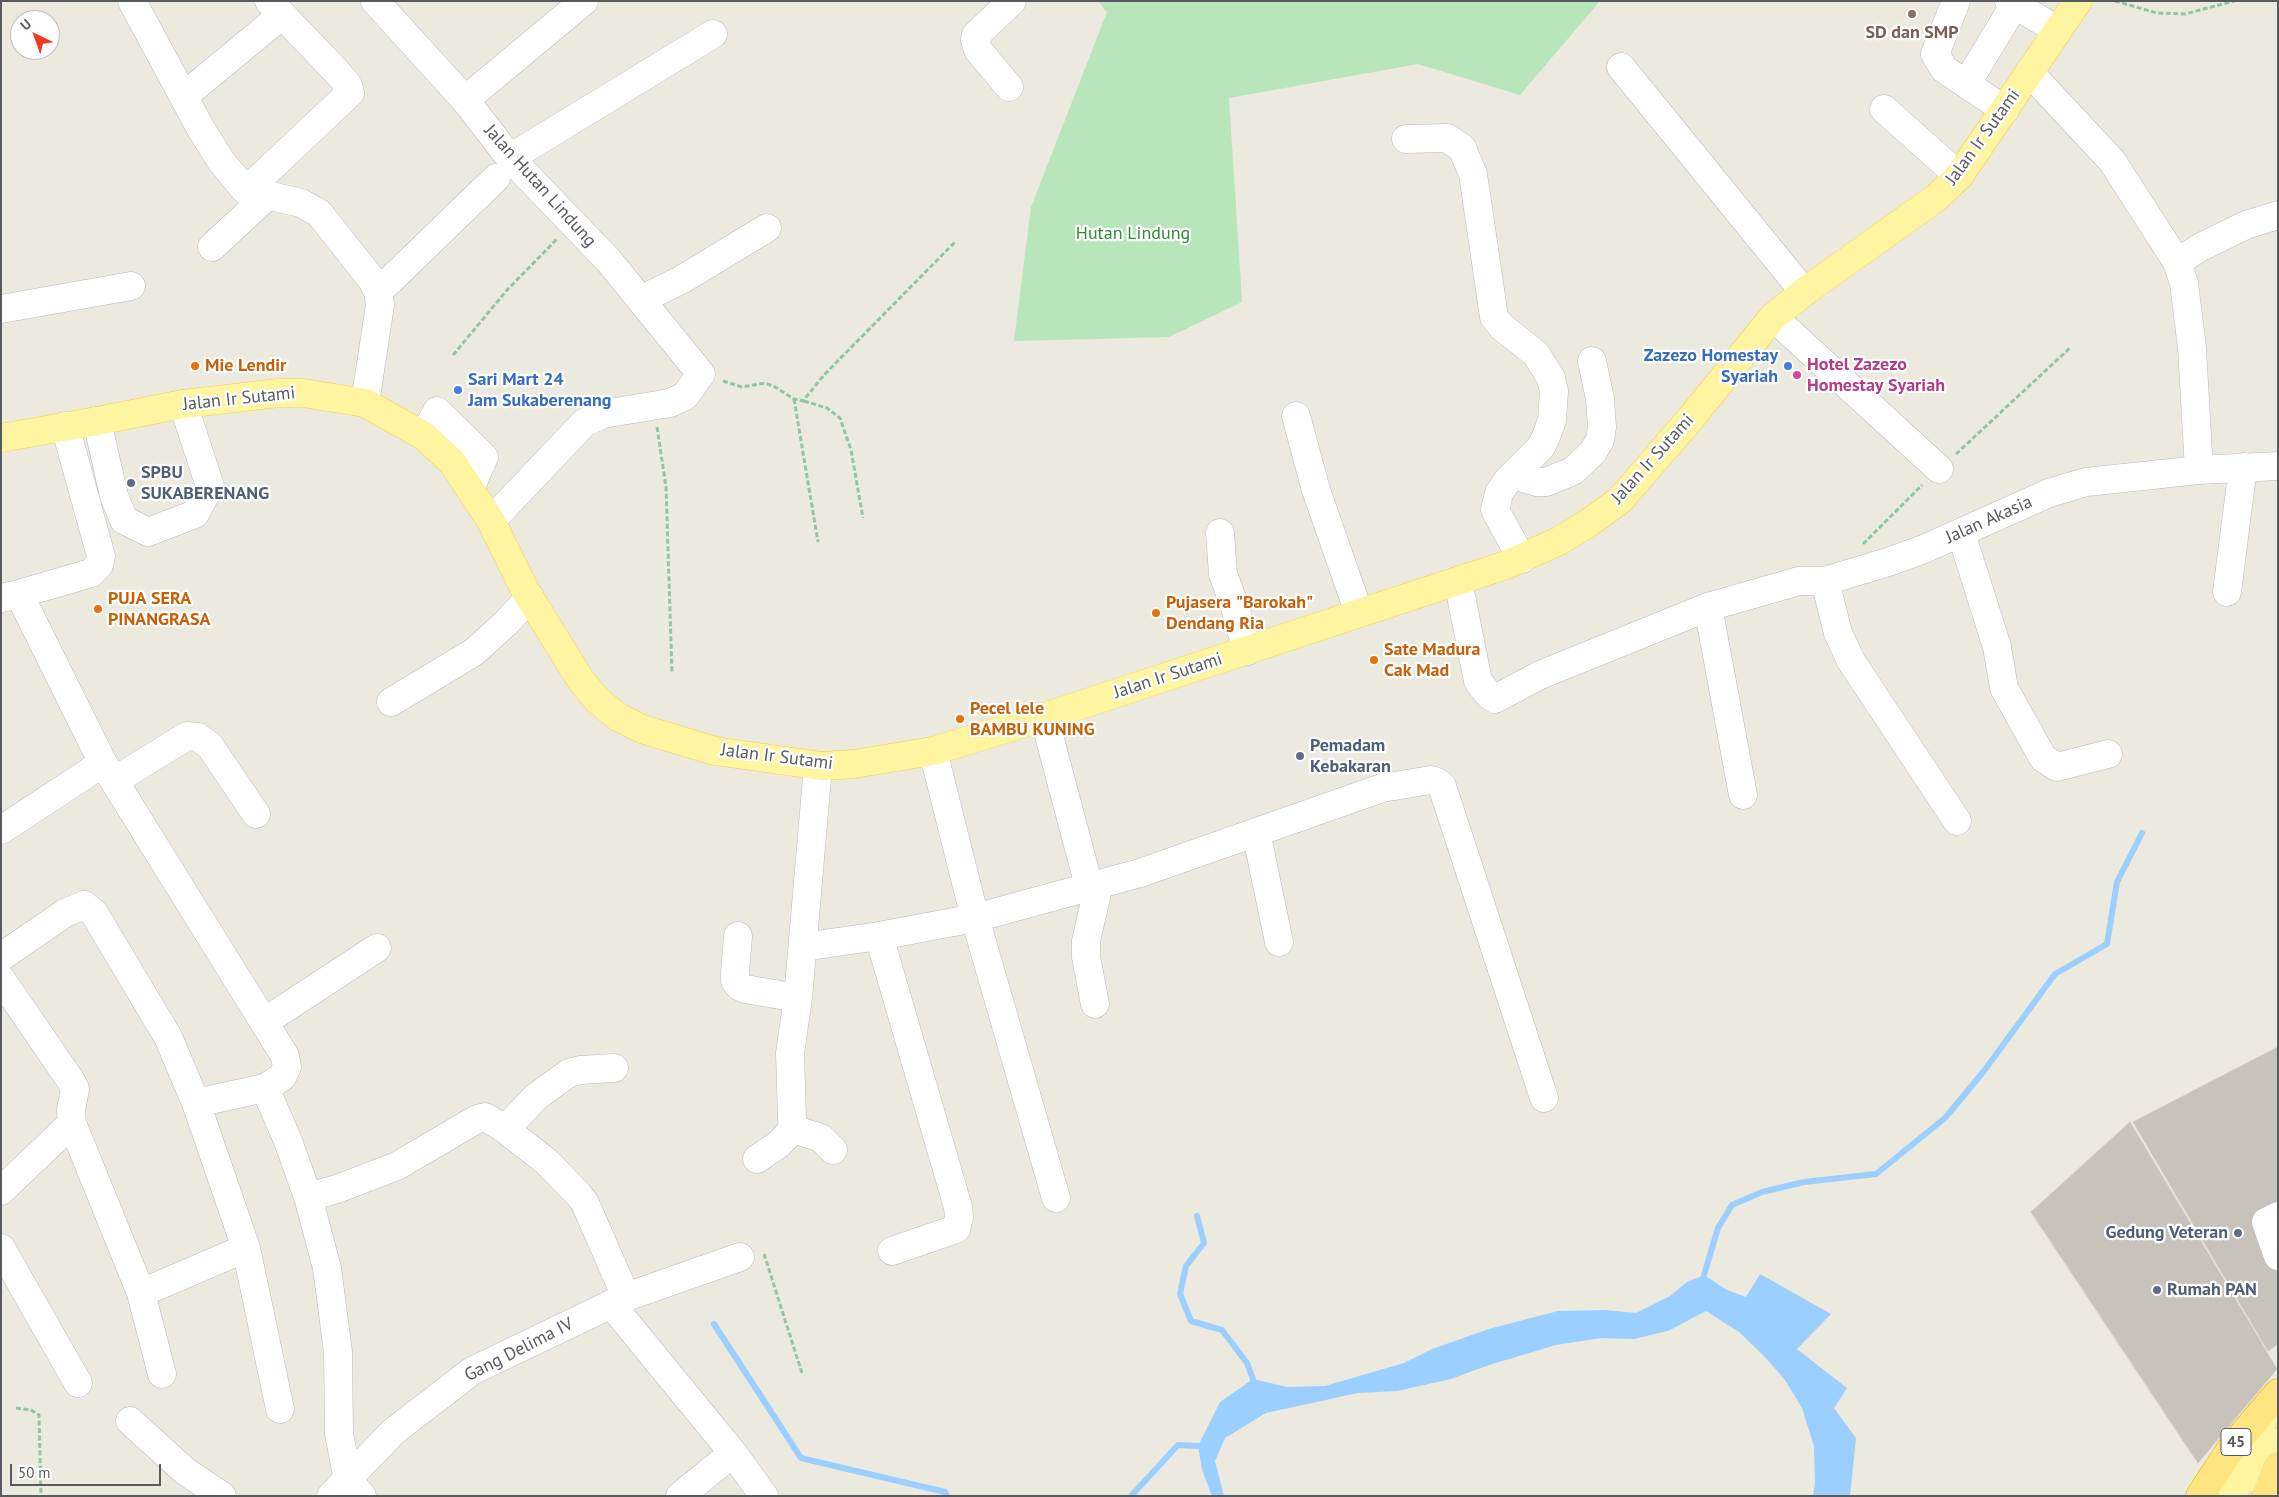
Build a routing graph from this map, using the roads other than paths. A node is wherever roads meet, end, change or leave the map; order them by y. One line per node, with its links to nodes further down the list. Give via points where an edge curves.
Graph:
1 (132, 1): 15 (street)
2 (375, 1): 16 (street, Jalan Hutan Lindung)
3 (584, 1): 16 (street)
4 (1012, 1): 14 (street, via 976,35 975,40 978,50)
5 (1956, 1): 13 (street, via 1935,54 1944,69)
6 (2078, 1): 9 (main road, Jalan Ir Sutami)
7 (2012, 3): 9 (street); 13 (street)
8 (276, 8): 15 (street); 22 (street, via 337,72 348,85 350,93)
9 (2057, 30): 12 (main road, Jalan Ir Sutami)
10 (713, 34): 20 (street)
11 (1620, 67): 29 (street)
12 (2029, 72): 18 (main road, Jalan Ir Sutami); 26 (street, via 2112,160)
13 (1967, 83): 18 (street)
14 (1009, 87)
15 (184, 96): 22 (street, via 221,161)
16 (465, 100): 20 (street, Jalan Hutan Lindung)
17 (1884, 109): 21 (street)
18 (2004, 110): 21 (main road, Jalan Ir Sutami)
19 (1406, 139): 44 (street, via 1448,138 1462,148 1473,174 1494,317 1536,354 1551,378 1554,391 1552,420 1546,437 1541,448)
20 (503, 168): 28 (street); 30 (street, Jalan Hutan Lindung, via 573,222)
21 (1959, 176): 29 (main road, Jalan Ir Sutami, via 1917,212)
22 (257, 193): 25 (street); 28 (street, via 301,203 319,213)
23 (2278, 215): 26 (street, via 2246,225)
24 (767, 228): 30 (street, via 682,280)
25 (212, 247)
26 (2177, 262): 43 (street, via 2184,283 2192,348)
27 (131, 286): 31 (street)
28 (378, 292): 34 (street, via 380,305)
29 (1804, 292): 32 (main road, Jalan Ir Sutami)
30 (642, 299): 45 (street, Jalan Hutan Lindung, via 701,374 685,396 654,407 603,414 584,423)
31 (1, 309)
32 (1773, 318): 42 (street); 48 (main road, Jalan Ir Sutami, via 1620,500 1559,541)
33 (1592, 361): 44 (street, via 1602,428 1593,452 1573,471 1546,482)
34 (365, 403): 35 (main road, Jalan Ir Sutami, via 295,393); 45 (main road, Jalan Ir Sutami, via 424,436 452,462)
35 (183, 404): 37 (main road, Jalan Ir Sutami); 37 (street, via 210,486 195,514 148,532 124,520 114,496)
36 (1296, 416): 55 (street, via 1316,490)
37 (98, 421): 38 (main road, Jalan Ir Sutami)
38 (65, 426): 39 (main road, Jalan Ir Sutami); 52 (street, via 101,556 99,565 91,573)
39 (1, 438)
40 (2278, 466): 41 (street, Jalan Akasia)
41 (2243, 468): 43 (street, Jalan Akasia); 51 (street)
42 (1939, 469)
43 (2199, 470): 46 (street, Jalan Akasia, via 2086,482 2049,493)
44 (1513, 475): 48 (street, via 1499,492 1495,510)
45 (491, 521): 53 (main road, Jalan Ir Sutami)
46 (1961, 532): 50 (street, Jalan Akasia, via 1888,562); 60 (street, via 1997,646 2004,688 2043,758 2057,767)
47 (1220, 533): 56 (street, via 1223,574)
48 (1522, 558): 49 (main road, Jalan Ir Sutami)
49 (1458, 581): 54 (street, Jalan Akasia, via 1478,681 1495,699 1540,676); 55 (main road, Jalan Ir Sutami)
50 (1824, 582): 54 (street, Jalan Akasia, via 1799,581); 65 (street, via 1838,633 1851,661)
51 (2227, 592)
52 (10, 596): 62 (street)
53 (530, 597): 57 (street, via 474,652); 61 (main road, Jalan Ir Sutami, via 580,679 597,700 618,717 642,729 715,751)
54 (1708, 607): 63 (street)
55 (1359, 613): 56 (main road, Jalan Ir Sutami)
56 (1247, 651): 58 (main road, Jalan Ir Sutami)
57 (391, 702)
58 (1044, 717): 59 (main road, Jalan Ir Sutami); 68 (street)
59 (933, 751): 61 (main road, Jalan Ir Sutami, via 854,764); 69 (street)
60 (2108, 754)
61 (818, 766): 73 (street)
62 (108, 772): 64 (street, via 187,736 198,737 210,746); 66 (street); 79 (street)
63 (1743, 795)
64 (256, 814)
65 (1957, 821)
66 (1, 830)
67 (1256, 832): 68 (street, via 1140,873); 72 (street); 82 (street, via 1382,788 1431,780 1442,786)
68 (1094, 885): 69 (street); 78 (street, via 1086,958)
69 (975, 918): 71 (street); 91 (street)
70 (738, 936): 77 (street, via 735,981 739,986)
71 (879, 936): 73 (street); 95 (street, via 959,1218 956,1229)
72 (1279, 942)
73 (803, 947): 77 (street)
74 (377, 948): 79 (street)
75 (1, 957): 83 (street, via 65,913 84,905 94,913 168,1037)
76 (4, 988): 84 (street, via 71,1080 75,1089)
77 (798, 998): 86 (street, via 790,1053)
78 (1095, 1004)
79 (264, 1022): 81 (street, via 286,1056 287,1068 282,1077)
80 (614, 1068): 85 (street, via 568,1074 537,1096)
81 (265, 1088): 83 (street); 90 (street)
82 (1544, 1098)
83 (196, 1104): 94 (street)
84 (72, 1123): 89 (street); 98 (street)
85 (505, 1129): 90 (street, via 485,1117 477,1119 397,1166); 99 (street, via 547,1162 585,1203)
86 (793, 1129): 87 (street, via 821,1138); 88 (street, via 779,1144)
87 (833, 1150)
88 (757, 1159)
89 (1, 1191)
90 (308, 1197): 108 (street, via 328,1268 338,1352 339,1434)
91 (1056, 1198)
92 (2278, 1216): 96 (street, via 2266,1222)
93 (1, 1248): 101 (street)
94 (246, 1248): 98 (street); 103 (street)
95 (892, 1251)
96 (2278, 1256)
97 (740, 1257): 99 (street, Gang Delima IV)
98 (141, 1293): 100 (street)
99 (619, 1300): 106 (street); 108 (street, Gang Delima IV, via 472,1371 394,1431)
100 (162, 1374)
101 (78, 1383)
102 (2273, 1399): 112 (highway, 45, via 2232,1447); 113 (main road)
103 (280, 1409)
104 (130, 1421): 109 (street, via 185,1471)
105 (2278, 1442): 114 (main road, via 2264,1461)
106 (733, 1453): 110 (street); 111 (street)
107 (2278, 1466): 115 (highway)
108 (347, 1490)
109 (222, 1496)
110 (680, 1496)
111 (764, 1496)
112 (2200, 1496)
113 (2232, 1496)
114 (2247, 1496)
115 (2266, 1496)

